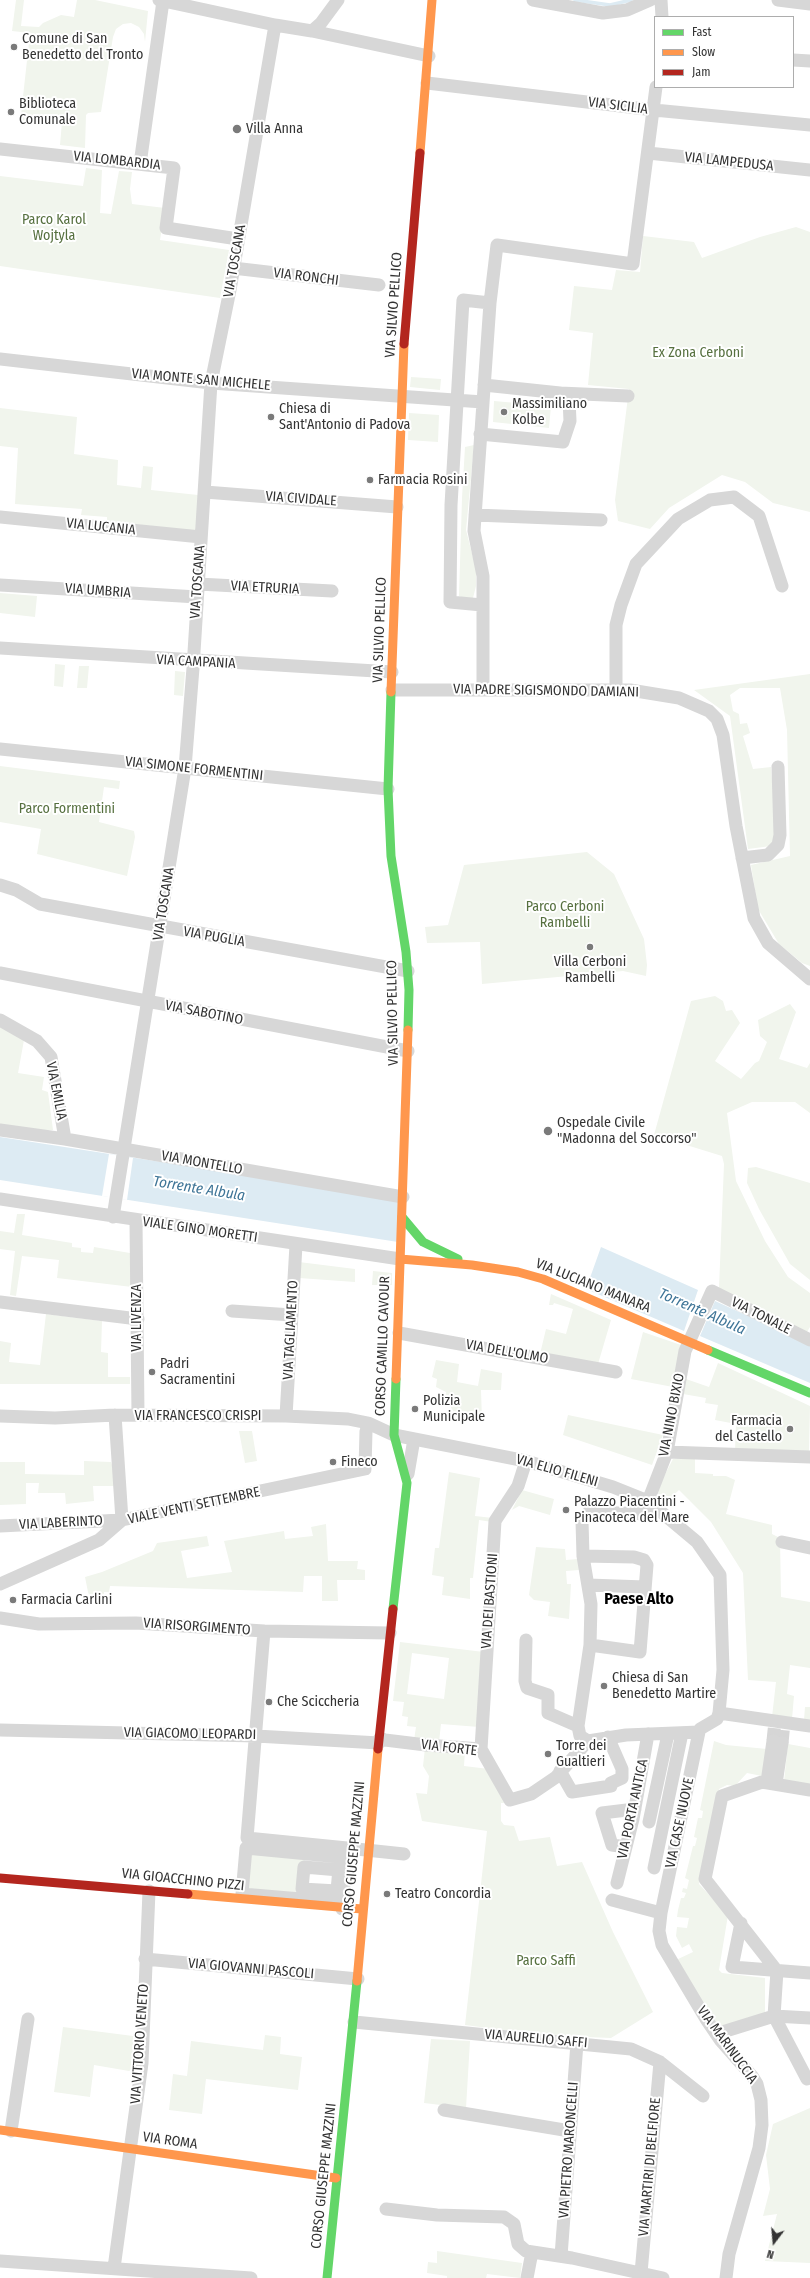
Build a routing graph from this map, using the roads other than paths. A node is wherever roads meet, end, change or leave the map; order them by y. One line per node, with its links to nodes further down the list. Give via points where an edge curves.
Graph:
1 (161, 0): 10 (street); 21 (street)
2 (338, 0): 11 (street)
3 (432, 0): 12 (main road, VIA SILVIO PELLICO)
4 (533, 0): 5 (street, via 603,13 627,10)
5 (650, 0)
6 (661, 0): 9 (street)
7 (778, 0): 8 (street)
8 (810, 4)
9 (662, 16)
10 (275, 25): 11 (street); 23 (street, VIA TOSCANA)
11 (312, 31): 12 (street)
12 (429, 56): 15 (main road, VIA SILVIO PELLICO)
13 (794, 60): 14 (street)
14 (810, 62)
15 (427, 83): 17 (street, VIA SICILIA); 32 (main road, VIA SILVIO PELLICO, via 408,298)
16 (656, 88): 17 (street)
17 (654, 110): 18 (street, VIA SICILIA); 20 (street)
18 (810, 125)
19 (0, 149): 21 (street, VIA LOMBARDIA)
20 (648, 154): 22 (street, VIA LAMPEDUSA); 26 (street, via 633,264 497,245)
21 (140, 164): 23 (street, VIA LOMBARDIA, via 174,168 166,228)
22 (810, 170)
23 (238, 239): 24 (street, VIA TOSCANA)
24 (233, 268): 25 (street, VIA RONCHI); 28 (street, VIA TOSCANA)
25 (380, 285)
26 (490, 303): 29 (street); 33 (street, via 463,300)
27 (0, 359): 28 (street, VIA MONTE SAN MICHELE)
28 (211, 383): 32 (street, VIA MONTE SAN MICHELE); 36 (street, VIA TOSCANA)
29 (484, 385): 30 (street); 34 (street)
30 (560, 393): 31 (street); 35 (street, via 569,399 570,421 564,442)
31 (628, 396)
32 (403, 397): 33 (street, VIA MONTE SAN MICHELE); 37 (main road, VIA SILVIO PELLICO)
33 (456, 400): 34 (street, VIA MONTE SAN MICHELE); 46 (street, via 450,602)
34 (483, 402): 35 (street)
35 (480, 434): 38 (street)
36 (205, 492): 37 (street, VIA CIVIDALE); 41 (street, VIA TOSCANA)
37 (397, 507): 49 (main road, VIA SILVIO PELLICO)
38 (475, 515): 40 (street); 46 (street, via 474,531 483,576)
39 (0, 517): 41 (street, VIA LUCANIA)
40 (601, 520)
41 (201, 537): 44 (street, VIA TOSCANA)
42 (0, 585): 44 (street, VIA UMBRIA)
43 (782, 586): 51 (street, via 759,516 734,498 710,500 678,519 636,564 620,605 616,625)
44 (197, 591): 45 (street, VIA ETRURIA); 48 (street, VIA TOSCANA)
45 (332, 591)
46 (482, 605): 50 (street)
47 (0, 648): 48 (street, VIA CAMPANIA)
48 (194, 662): 49 (street, VIA CAMPANIA); 55 (street, VIA TOSCANA)
49 (392, 672): 52 (main road, VIA SILVIO PELLICO)
50 (483, 689): 51 (street, VIA PADRE SIGISMONDO DAMIANI); 52 (street, VIA PADRE SIGISMONDO DAMIANI)
51 (616, 689): 57 (street, VIA PADRE SIGISMONDO DAMIANI, via 679,698 704,708 717,719 723,735)
52 (392, 690): 56 (main road, VIA SILVIO PELLICO)
53 (0, 748): 55 (street, VIA SIMONE FORMENTINI)
54 (778, 767): 57 (street, via 778,845 768,855)
55 (185, 768): 56 (street, VIA SIMONE FORMENTINI); 59 (street, VIA TOSCANA)
56 (388, 789): 60 (main road, VIA SILVIO PELLICO, via 391,856)
57 (742, 858): 62 (street, VIA PADRE SIGISMONDO DAMIANI, via 751,908 760,932 775,951)
58 (0, 885): 59 (street, VIA PUGLIA, via 16,890 40,904)
59 (160, 927): 60 (street, VIA PUGLIA); 63 (street, VIA TOSCANA)
60 (408, 971): 65 (main road, VIA SILVIO PELLICO)
61 (0, 973): 63 (street, VIA SABOTINO)
62 (810, 979)
63 (148, 1002): 65 (street, VIA SABOTINO); 68 (street, VIA TOSCANA)
64 (0, 1020): 67 (street, VIA EMILIA, via 37,1041 51,1057)
65 (408, 1051): 69 (main road, VIA SILVIO PELLICO)
66 (0, 1130): 67 (street, VIA MONTELLO)
67 (65, 1140): 68 (street, VIA MONTELLO)
68 (123, 1152): 69 (street, VIA MONTELLO); 71 (street, VIA TOSCANA)
69 (403, 1197): 72 (main road, VIA SILVIO PELLICO)
70 (0, 1199): 71 (street, VIALE GINO MORETTI)
71 (113, 1217): 73 (street, VIALE GINO MORETTI)
72 (402, 1217): 75 (main road, VIA SILVIO PELLICO); 76 (main road, VIA LUCIANO MANARA, via 428,1245)
73 (136, 1221): 74 (street, VIALE GINO MORETTI); 81 (street, VIA LIVENZA)
74 (296, 1245): 75 (street, VIALE GINO MORETTI); 80 (street, VIA TAGLIAMENTO)
75 (400, 1259): 76 (main road, VIA LUCIANO MANARA); 82 (main road, CORSO CAMILLO CAVOUR)
76 (472, 1265): 84 (main road, VIA LUCIANO MANARA, via 514,1271 543,1279)
77 (710, 1295): 83 (street, VIA TONALE); 84 (street, VIA NINO BIXIO)
78 (0, 1302): 81 (street)
79 (232, 1311): 80 (street)
80 (292, 1315): 90 (street, VIA TAGLIAMENTO)
81 (138, 1319): 88 (street, VIA LIVENZA)
82 (399, 1332): 85 (street, VIA DELL'OLMO); 92 (main road, CORSO CAMILLO CAVOUR)
83 (810, 1340)
84 (689, 1341): 86 (main road, VIA LUCIANO MANARA); 94 (street, VIA NINO BIXIO, via 682,1361)
85 (616, 1372)
86 (810, 1392)
87 (115, 1415): 88 (street, VIA FRANCESCO CRISPI); 89 (street, VIA FRANCESCO CRISPI, via 54,1418); 99 (street)
88 (138, 1415): 90 (street, VIA FRANCESCO CRISPI)
89 (0, 1416)
90 (286, 1416): 92 (street, VIA FRANCESCO CRISPI, via 348,1419 368,1423)
91 (366, 1431): 99 (street, VIALE VENTI SETTEMBRE, via 365,1469)
92 (394, 1435): 93 (street, VIA ELIO FILENI); 97 (main road, CORSO GIUSEPPE MAZZINI)
93 (414, 1439): 96 (street, VIA ELIO FILENI); 97 (street)
94 (666, 1452): 95 (street); 98 (street, VIA NINO BIXIO)
95 (810, 1457)
96 (526, 1461): 98 (street, VIA ELIO FILENI, via 613,1487); 125 (street, VIA DEI BASTIONI, via 518,1486 495,1521)
97 (407, 1482): 109 (main road, CORSO GIUSEPPE MAZZINI)
98 (648, 1501): 103 (street, VIA NINO BIXIO, via 651,1514 589,1512 582,1521); 112 (street, VIA ELIO FILENI, via 698,1542 720,1575 723,1670)
99 (122, 1520): 100 (street, VIA LABERINTO); 104 (street, VIALE VENTI SETTEMBRE, via 99,1540)
100 (0, 1526)
101 (782, 1542): 102 (street)
102 (810, 1548)
103 (583, 1556): 105 (street); 106 (street, via 634,1557 644,1560 647,1565)
104 (0, 1584)
105 (588, 1585): 106 (street); 111 (street, via 591,1604)
106 (645, 1587): 111 (street, via 640,1652)
107 (2, 1617): 108 (street, VIA RISORGIMENTO, via 38,1624 136,1623)
108 (264, 1631): 109 (street, VIA RISORGIMENTO); 120 (street)
109 (390, 1633): 122 (main road, CORSO GIUSEPPE MAZZINI)
110 (526, 1640): 113 (street, via 527,1688 548,1694 548,1713)
111 (590, 1646): 113 (street)
112 (719, 1712): 114 (street); 116 (street, via 717,1719)
113 (578, 1726): 123 (street, via 580,1736)
114 (810, 1726)
115 (0, 1730): 120 (street, VIA GIACOMO LEOPARDI)
116 (699, 1732): 117 (street); 134 (street, VIA CASE NUOVE)
117 (682, 1733): 119 (street); 133 (street)
118 (648, 1734): 119 (street); 121 (street); 127 (street, VIA PORTA ANTICA)
119 (668, 1734): 132 (street)
120 (256, 1736): 122 (street, VIA GIACOMO LEOPARDI); 136 (street, via 247,1838)
121 (608, 1737): 123 (street); 126 (street)
122 (379, 1740): 125 (street, VIA FORTE); 137 (main road, CORSO GIUSEPPE MAZZINI)
123 (588, 1740): 128 (street, VIA FORTE)
124 (777, 1742): 129 (street)
125 (481, 1749): 128 (street, VIA FORTE, via 510,1800 531,1794 556,1777)
126 (622, 1769): 127 (street); 128 (street, via 622,1778 610,1783 611,1786 572,1792)
127 (641, 1770): 131 (street, VIA PORTA ANTICA)
128 (560, 1771)
129 (771, 1783): 130 (street); 149 (street, via 762,1782 722,1796 705,1879)
130 (810, 1790)
131 (634, 1814): 132 (street); 135 (street, VIA PORTA ANTICA); 135 (street, via 602,1813 612,1845)
132 (649, 1822): 133 (street)
133 (664, 1827): 134 (street); 139 (street)
134 (679, 1831): 148 (street, VIA CASE NUOVE)
135 (626, 1847): 142 (street, VIA PORTA ANTICA)
136 (347, 1848): 137 (street); 146 (street)
137 (368, 1850): 138 (street); 147 (main road, CORSO GIUSEPPE MAZZINI)
138 (404, 1854)
139 (654, 1868)
140 (338, 1870): 144 (street); 144 (street, via 304,1866 302,1888); 144 (street, via 340,1857 246,1848 242,1894 336,1902)
141 (0, 1878): 143 (main road, VIA GIOACCHINO PIZZI)
142 (617, 1883)
143 (148, 1891): 146 (main road, VIA GIOACCHINO PIZZI); 150 (street, VIA VITTORIO VENETO)
144 (337, 1891)
145 (612, 1900): 148 (street)
146 (342, 1909): 147 (main road, VIA GIOACCHINO PIZZI)
147 (362, 1909): 153 (main road, CORSO GIUSEPPE MAZZINI)
148 (661, 1913): 158 (street, VIA MARINUCCIA, via 659,1931 662,1946)
149 (741, 1923): 151 (street); 151 (street, via 732,1967)
150 (145, 1959): 153 (street, VIA GIOVANNI PASCOLI); 166 (street, VIA VITTORIO VENETO, via 142,2064)
151 (777, 1971): 152 (street); 154 (street)
152 (810, 1973)
153 (358, 1979): 157 (main road, CORSO GIUSEPPE MAZZINI)
154 (774, 2016): 155 (street); 158 (street); 161 (street)
155 (810, 2018)
156 (28, 2019): 164 (street, via 23,2061)
157 (354, 2022): 159 (street, VIA AURELIO SAFFI); 167 (main road, CORSO GIUSEPPE MAZZINI)
158 (716, 2034): 178 (street, VIA MARINUCCIA, via 754,2080 760,2094 762,2112 755,2163 729,2254)
159 (577, 2044): 160 (street, VIA AURELIO SAFFI, via 631,2049); 165 (street, VIA PIETRO MARONCELLI)
160 (660, 2062): 162 (street, VIA AURELIO SAFFI); 173 (street, VIA MARTIRI DI BELFIORE)
161 (807, 2079)
162 (703, 2096)
163 (444, 2110): 165 (street)
164 (6, 2130): 166 (main road, VIA ROMA)
165 (570, 2131): 170 (street, VIA PIETRO MARONCELLI)
166 (131, 2150): 167 (main road, VIA ROMA); 172 (street, VIA VITTORIO VENETO)
167 (336, 2178): 175 (main road, CORSO GIUSEPPE MAZZINI)
168 (386, 2209): 169 (street, via 437,2215 504,2217 512,2221 516,2227 520,2248)
169 (532, 2252): 170 (street); 176 (street)
170 (561, 2256): 173 (street)
171 (0, 2260): 172 (street)
172 (114, 2268): 174 (street)
173 (641, 2273): 177 (street)
174 (251, 2278)
175 (328, 2278)
176 (528, 2278)
177 (663, 2278)
178 (726, 2278)

